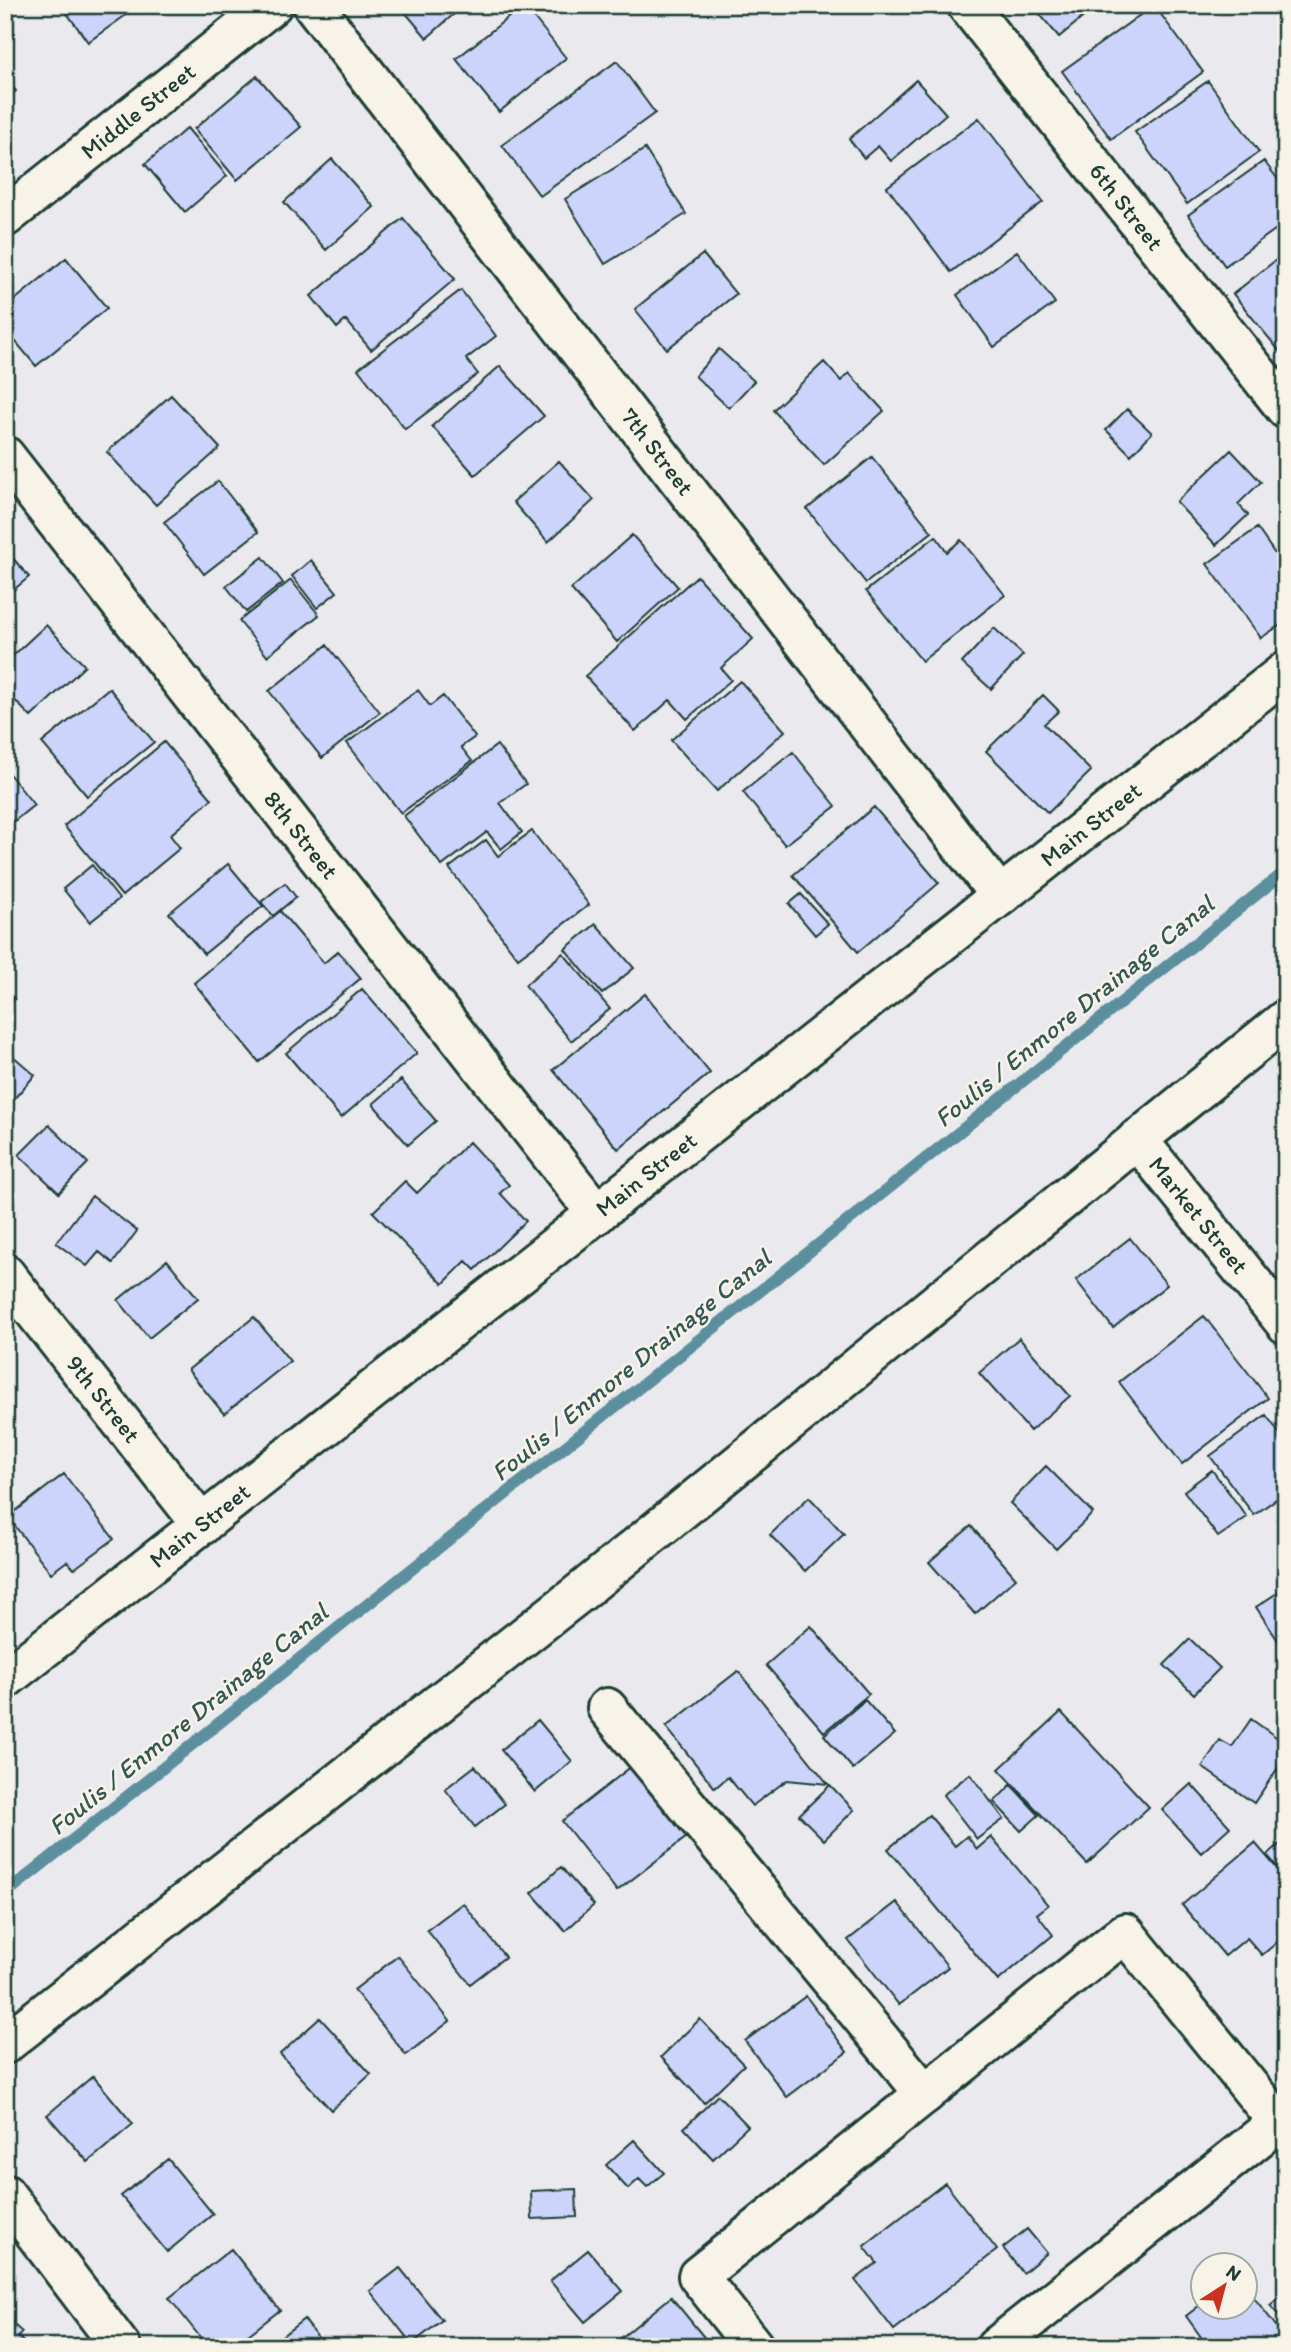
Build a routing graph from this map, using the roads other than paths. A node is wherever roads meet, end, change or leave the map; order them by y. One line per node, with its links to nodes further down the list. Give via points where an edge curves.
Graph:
1 (272, 5): 4 (street, Middle Street)
2 (313, 5): 8 (street, 7th Street)
3 (967, 5): 5 (street, 6th Street)
4 (5, 217)
5 (1286, 409)
6 (5, 456): 11 (street, 8th Street)
7 (1286, 671): 8 (street, Main Street)
8 (1000, 896): 11 (street, Main Street)
9 (1286, 1019): 10 (street)
10 (1137, 1139): 13 (street, Market Street); 17 (street, via 582,1591)
11 (597, 1214): 14 (street, Main Street)
12 (5, 1275): 14 (street, 9th Street)
13 (1286, 1324)
14 (202, 1525): 15 (street, Main Street)
15 (5, 1679)
16 (607, 1708): 18 (street)
17 (5, 2044)
18 (925, 2094): 19 (street, via 1125,1933); 22 (street, via 698,2276)
19 (1282, 2119): 23 (street)
20 (5, 2194): 21 (street)
21 (121, 2347)
22 (754, 2347)
23 (996, 2347)

